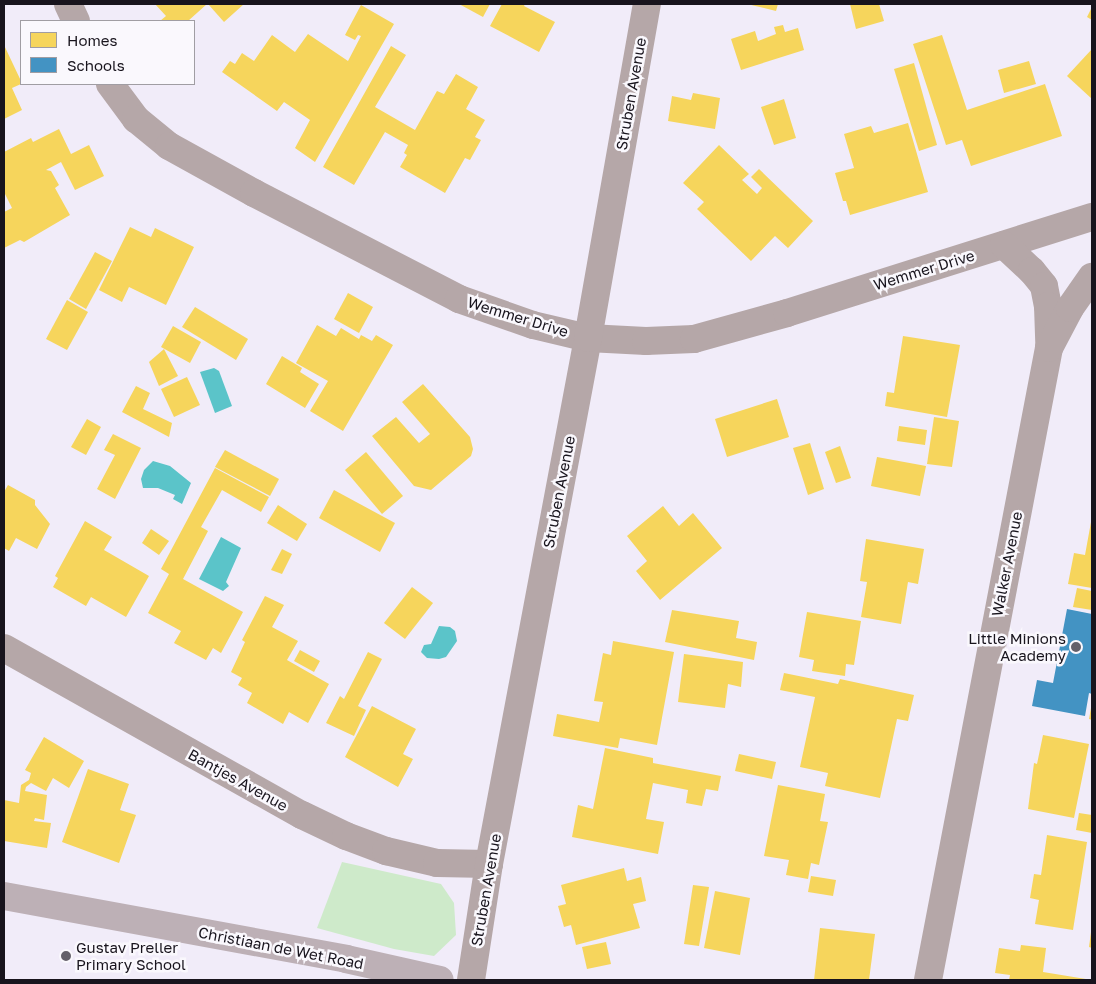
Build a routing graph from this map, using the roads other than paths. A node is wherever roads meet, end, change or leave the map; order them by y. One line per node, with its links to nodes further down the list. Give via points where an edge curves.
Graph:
1 (68, 4): 3 (street)
2 (647, 4): 8 (street, Struben Avenue)
3 (76, 20)
4 (111, 85): 8 (street, Wemmer Drive, via 136,119 169,146 254,193 459,299 533,325)
5 (1092, 217): 6 (street, Wemmer Drive)
6 (1004, 245): 8 (street, Wemmer Drive, via 694,339); 9 (street, via 1032,270 1044,286)
7 (1092, 277): 9 (street, Walker Avenue, via 1070,308)
8 (588, 338): 11 (street, Struben Avenue)
9 (1049, 348): 15 (street, Walker Avenue)
10 (4, 648): 11 (street, Bantjes Avenue, via 302,815 346,836 386,851 437,864)
11 (489, 864): 14 (street, Struben Avenue)
12 (4, 896): 13 (main road, Christiaan de Wet Road, via 346,959)
13 (440, 980)
14 (471, 980)
15 (928, 980)

